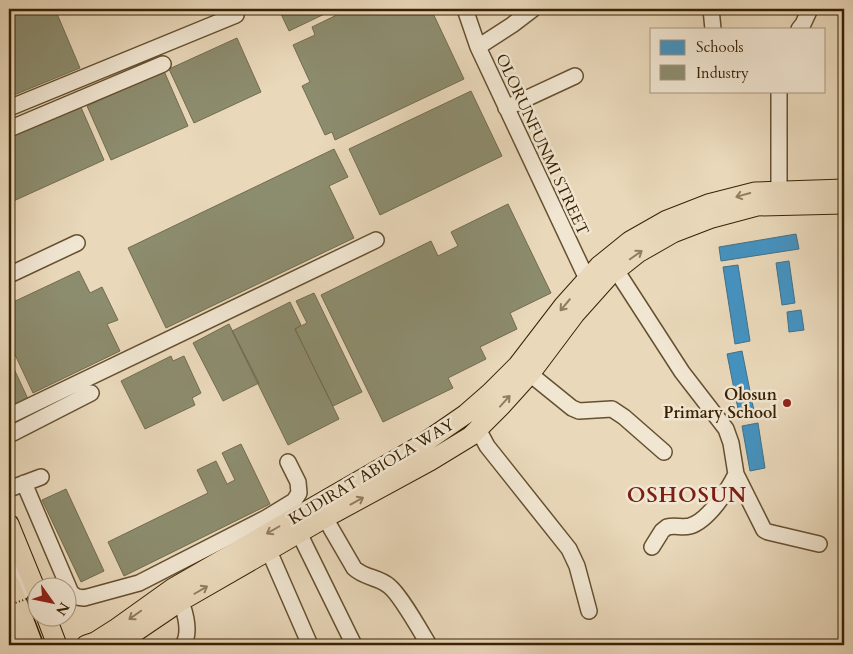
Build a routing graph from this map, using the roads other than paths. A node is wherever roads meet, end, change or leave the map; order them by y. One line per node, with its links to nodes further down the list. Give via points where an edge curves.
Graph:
1 (465, 9): 8 (street, OLORUNFUNMI STREET)
2 (533, 9): 8 (street)
3 (711, 9): 6 (street)
4 (810, 9): 7 (street)
5 (236, 15): 12 (street)
6 (713, 28)
7 (800, 28)
8 (478, 48): 13 (street, OLORUNFUNMI STREET)
9 (163, 64): 14 (street)
10 (576, 76): 13 (street)
11 (779, 92): 16 (street)
12 (9, 108)
13 (506, 108): 22 (street, OLORUNFUNMI STREET)
14 (9, 128)
15 (844, 189): 16 (main road, KUDIRAT ABIOLA WAY)
16 (778, 191): 22 (main road, KUDIRAT ABIOLA WAY, one-way to 22, via 755,192 708,204 668,220 630,241 599,266)
17 (844, 204): 20 (main road, KUDIRAT ABIOLA WAY, one-way to 17, via 673,233 712,218 757,206)
18 (376, 240): 25 (street)
19 (77, 243): 21 (street)
20 (616, 270): 22 (main road, KUDIRAT ABIOLA WAY); 30 (street, via 682,372 726,429)
21 (9, 275)
22 (592, 285): 23 (main road, KUDIRAT ABIOLA WAY, via 575,314); 43 (main road, KUDIRAT ABIOLA WAY, one-way to 43, via 564,305 518,365 466,414 421,445)
23 (530, 374): 26 (main road, KUDIRAT ABIOLA WAY, one-way to 23); 28 (street, via 579,411 612,408)
24 (91, 393): 27 (street)
25 (9, 416)
26 (478, 429): 34 (main road, KUDIRAT ABIOLA WAY, one-way to 26, via 430,461); 44 (street, via 487,446 569,549)
27 (9, 436)
28 (664, 452)
29 (288, 462): 32 (street, via 298,482 299,493 294,501 139,583 84,598 71,593)
30 (736, 474): 37 (street, via 764,530); 38 (street, via 702,519 688,527 667,527)
31 (41, 477): 32 (street)
32 (24, 483): 33 (street)
33 (9, 489)
34 (325, 518): 36 (main road, KUDIRAT ABIOLA WAY); 55 (street, via 354,568 394,590)
35 (9, 524): 41 (main road)
36 (299, 534): 39 (main road, KUDIRAT ABIOLA WAY); 54 (street)
37 (819, 544)
38 (652, 547)
39 (269, 551): 43 (main road, KUDIRAT ABIOLA WAY, one-way to 39); 53 (street)
40 (9, 561): 45 (street)
41 (30, 576)
42 (9, 584): 48 (highway)
43 (177, 594): 50 (main road, KUDIRAT ABIOLA WAY, one-way to 50); 51 (main road, KUDIRAT ABIOLA WAY); 52 (street, via 187,631)
44 (589, 611)
45 (49, 634): 49 (main road)
46 (9, 636): 47 (highway)
47 (12, 645)
48 (32, 645)
49 (72, 645)
50 (86, 645)
51 (116, 645)
52 (183, 645)
53 (310, 645)
54 (354, 645)
55 (429, 645)

